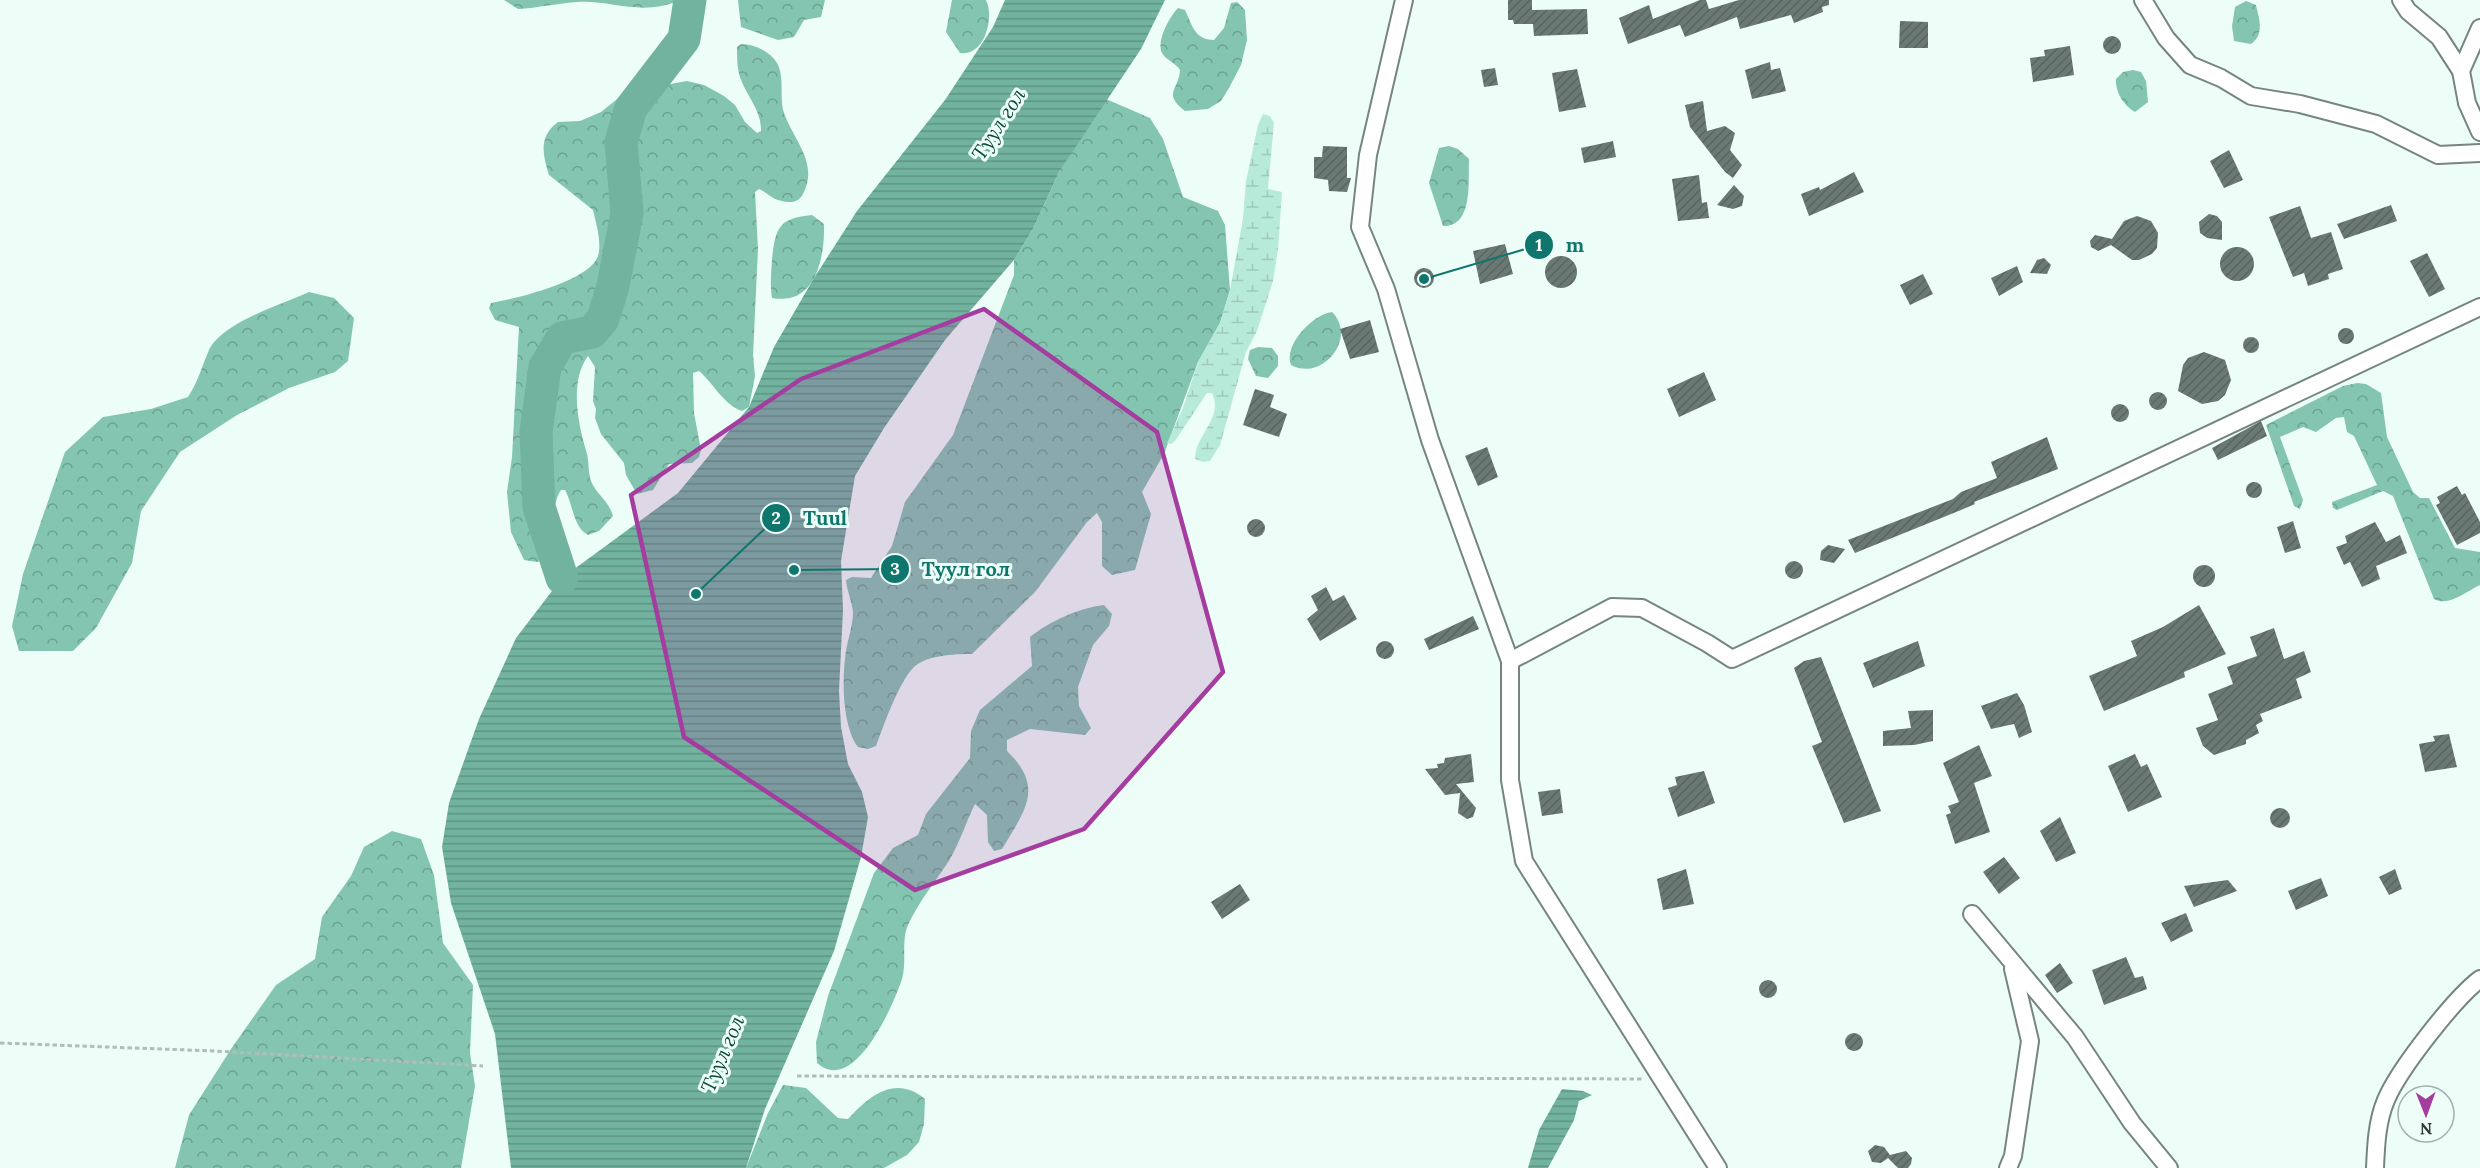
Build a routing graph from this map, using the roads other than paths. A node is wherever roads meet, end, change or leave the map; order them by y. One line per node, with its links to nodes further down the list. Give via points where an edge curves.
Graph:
1 (1404, 0): 9 (street, via 1368,155 1360,227 1386,289 1430,440)
2 (2143, 0): 7 (street, via 2166,38 2190,64 2251,96 2376,124 2438,155)
3 (2401, 0): 5 (street, via 2439,38)
4 (2480, 28): 5 (street)
5 (2461, 71): 6 (street, via 2466,103)
6 (2480, 132)
7 (2480, 153)
8 (2480, 307): 9 (street, via 1732,659 1642,608 1612,608)
9 (1510, 661): 13 (street, via 1510,780 1524,861)
10 (1972, 914): 11 (street)
11 (2011, 962): 14 (street, via 2030,1041); 15 (street, via 2075,1037 2132,1123)
12 (2480, 979): 16 (street, via 2447,1012 2386,1099 2376,1137)
13 (1718, 1168)
14 (2008, 1168)
15 (2169, 1168)
16 (2375, 1168)

